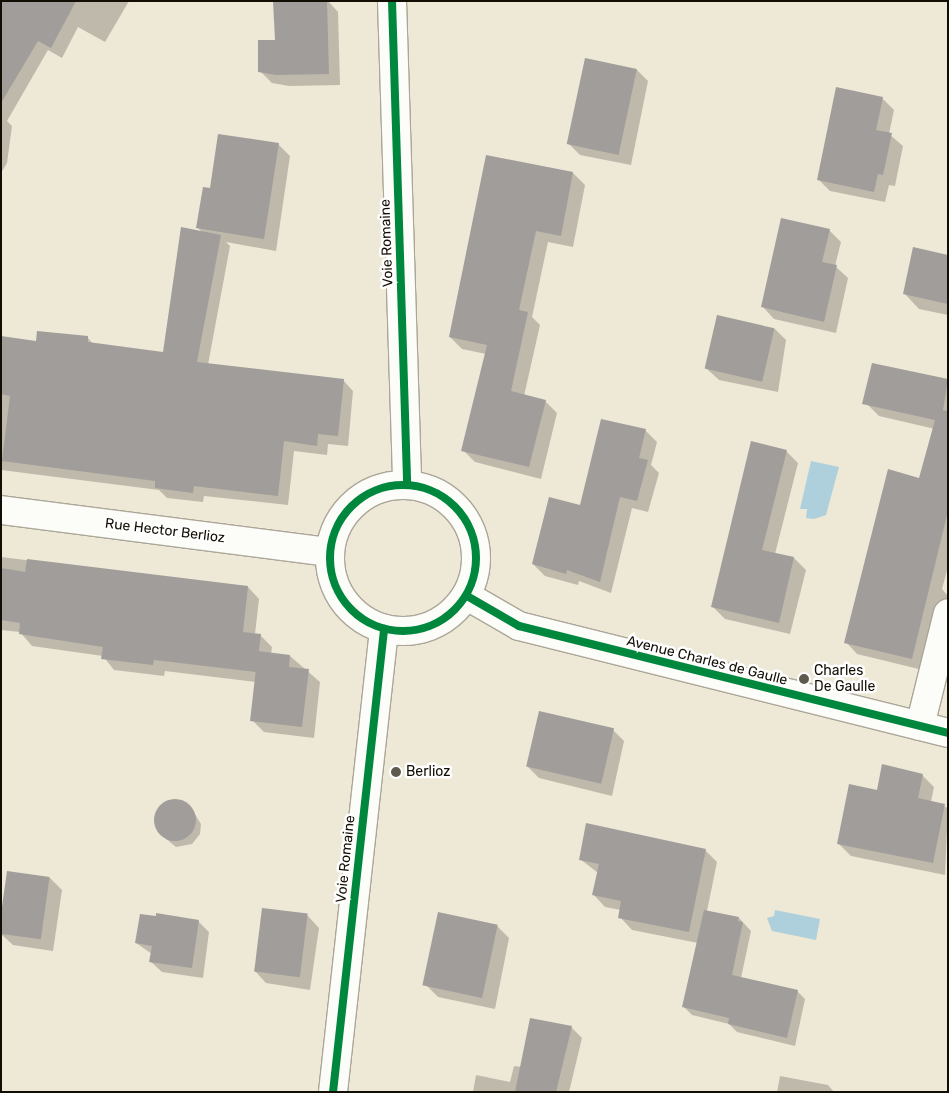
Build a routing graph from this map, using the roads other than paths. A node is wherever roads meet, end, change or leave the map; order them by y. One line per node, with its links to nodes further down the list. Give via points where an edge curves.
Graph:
1 (392, 1): 2 (street, Voie Romaine)
2 (407, 484): 4 (street, via 384,486 363,496 346,510 334,530); 5 (street, via 431,489 453,502 468,522 477,547 476,572)
3 (1, 510): 4 (street, Rue Hector Berlioz)
4 (329, 552): 7 (street, via 332,577 343,600 360,618)
5 (467, 596): 7 (street, via 452,614 431,626 407,631); 8 (street, Avenue Charles de Gaulle, via 519,626)
6 (948, 613): 8 (street)
7 (384, 629): 10 (street, Voie Romaine)
8 (920, 726): 9 (street, Avenue Charles de Gaulle)
9 (948, 733)
10 (333, 1092)

